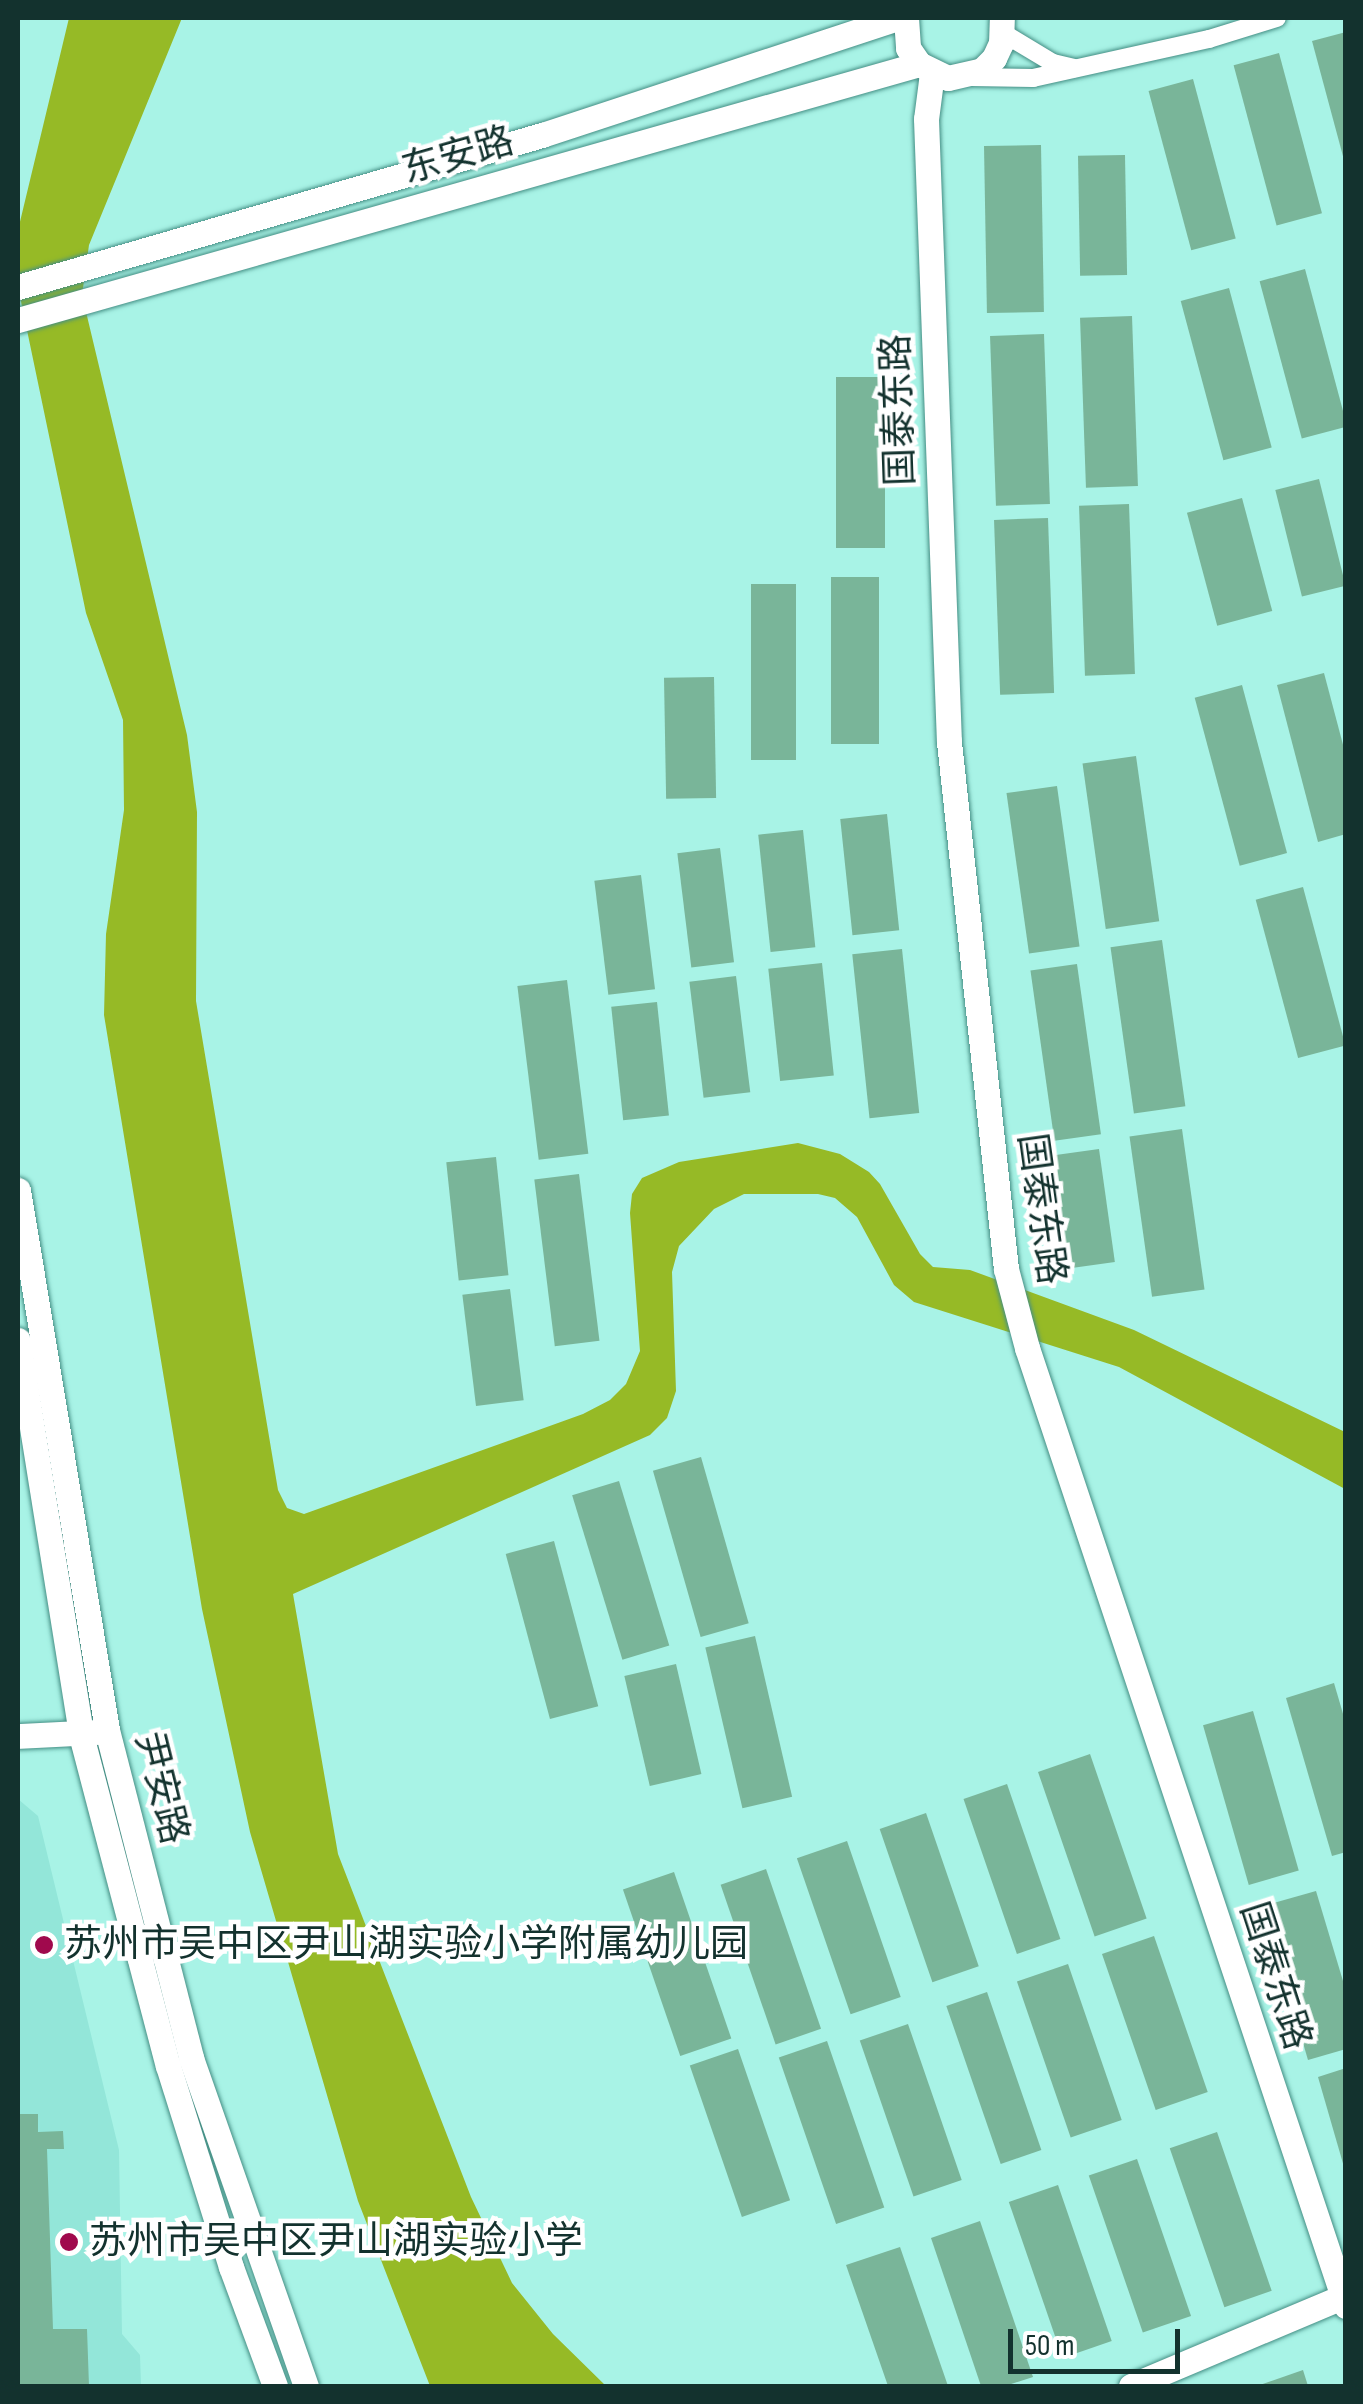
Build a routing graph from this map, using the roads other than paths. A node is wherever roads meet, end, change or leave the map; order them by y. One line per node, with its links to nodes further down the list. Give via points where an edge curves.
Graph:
1 (897, 18): 8 (main road, 东安路, via 542,135)
2 (906, 18): 5 (main road, via 908,48)
3 (1277, 18): 6 (street)
4 (1002, 25): 6 (street, via 1053,63); 7 (main road, via 994,58)
5 (926, 68): 7 (main road); 9 (main road, 东安路); 15 (main road, 国泰东路, via 949,742 1006,1268)
6 (1080, 69): 7 (street, via 1033,78)
7 (966, 77)
8 (18, 287)
9 (18, 320)
10 (18, 1190): 12 (main road, 尹安路)
11 (18, 1340): 13 (main road, 尹安路)
12 (107, 1730): 13 (main road); 17 (main road, 尹安路, via 191,2058)
13 (81, 1735): 14 (main road); 16 (main road, 尹安路, via 168,2066)
14 (18, 1736)
15 (1344, 2300): 18 (main road)
16 (275, 2386)
17 (306, 2386)
18 (1131, 2386)

